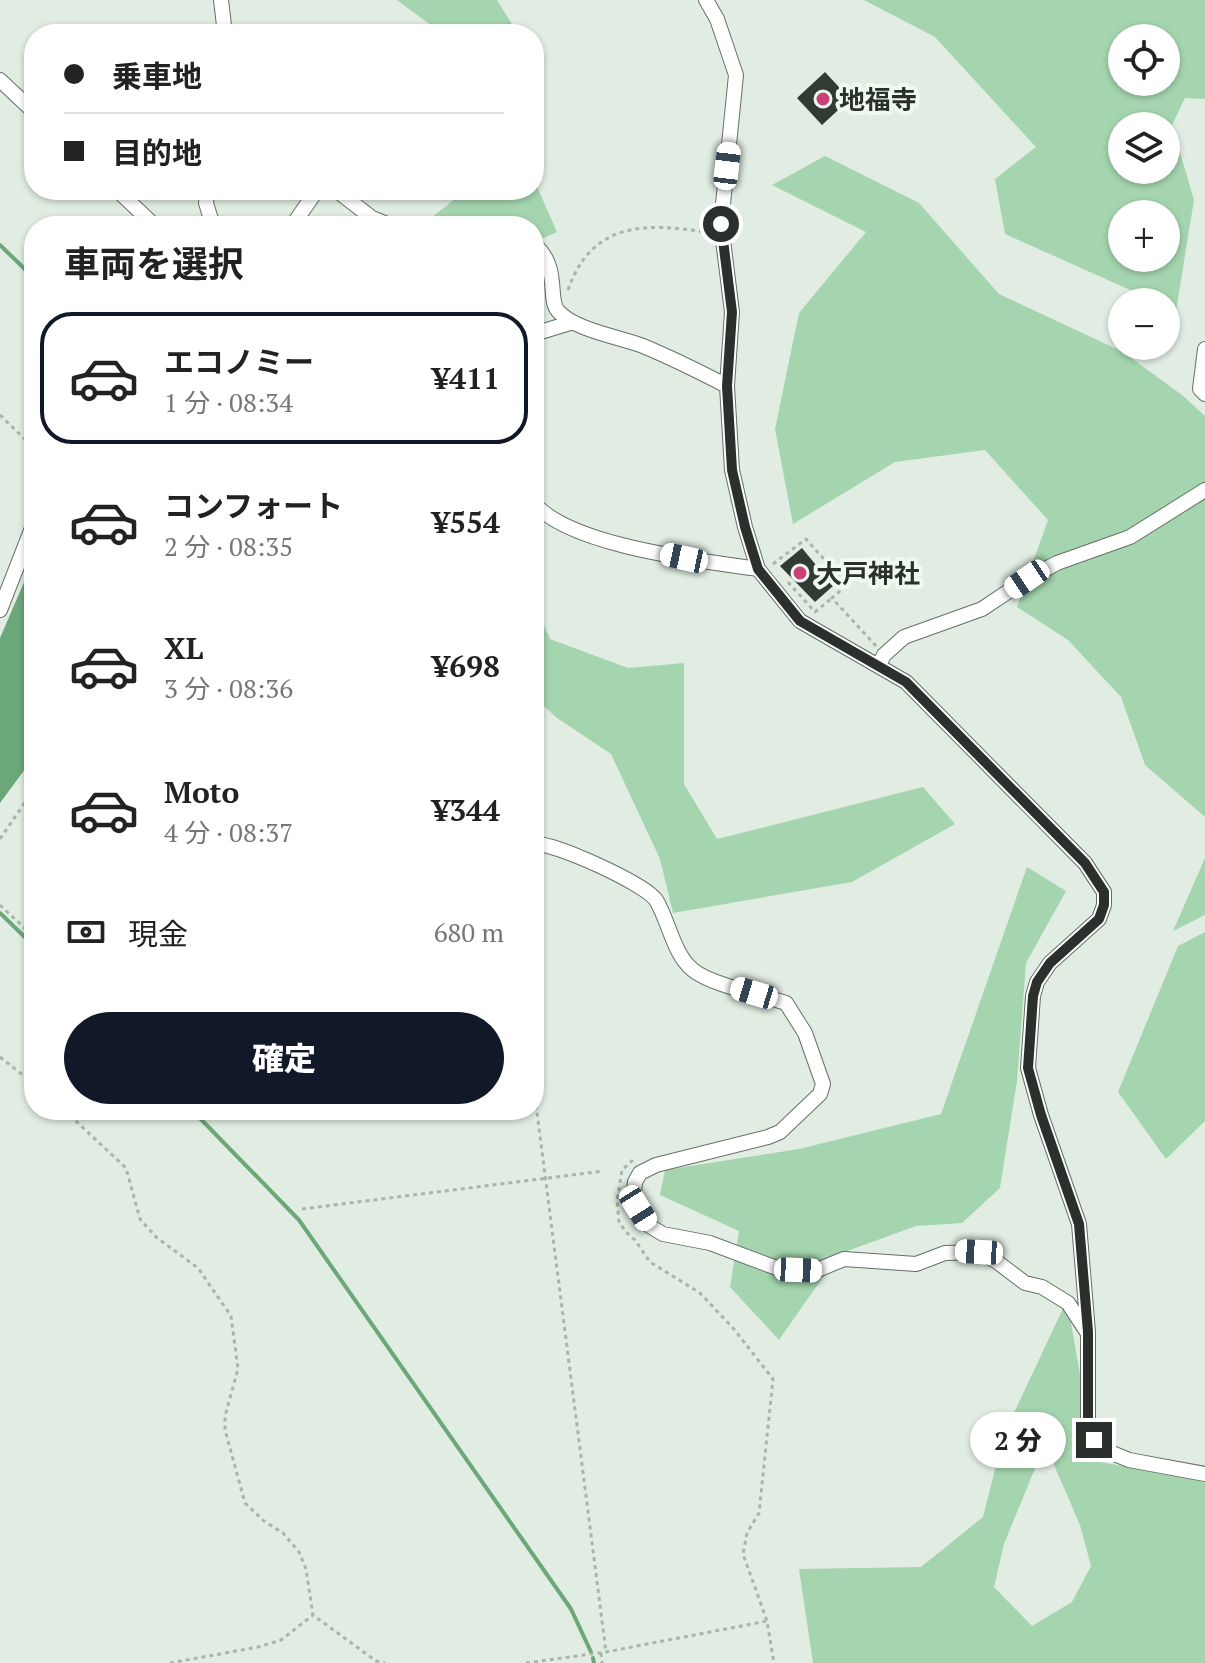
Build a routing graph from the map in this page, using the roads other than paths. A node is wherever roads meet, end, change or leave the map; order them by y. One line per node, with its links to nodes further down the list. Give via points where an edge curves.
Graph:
1 (221, 0): 3 (street)
2 (706, 0): 14 (street, via 736,75 721,237 732,312)
3 (224, 24)
4 (0, 80): 5 (street)
5 (24, 103)
6 (128, 200): 8 (street)
7 (349, 200): 9 (street)
8 (144, 216)
9 (369, 216)
10 (544, 257): 11 (street, via 553,275 554,307)
11 (567, 318): 12 (street); 14 (street)
12 (544, 329)
13 (1205, 349): 15 (street, via 1200,389)
14 (727, 386): 19 (street, via 732,470)
15 (1205, 394)
16 (1205, 490): 21 (street, via 1130,537 1057,563 982,609 904,637)
17 (544, 511): 19 (street, via 560,523 604,539)
18 (24, 549): 20 (street)
19 (758, 569): 21 (street, via 800,621)
20 (0, 610)
21 (881, 660): 23 (street, via 1085,863 1104,892 1099,919 1050,963 1037,982 1028,1068 1079,1224)
22 (544, 846): 23 (street, via 583,858 655,898 693,970 786,1003 805,1033 823,1084 820,1094 780,1132 640,1173 634,1192 648,1225 782,1270 815,1271 844,1259 916,1264 945,1253 979,1252 1025,1283 1068,1303)
23 (1088, 1332): 24 (street, via 1087,1409 1094,1440 1129,1460)
24 (1205, 1474)

